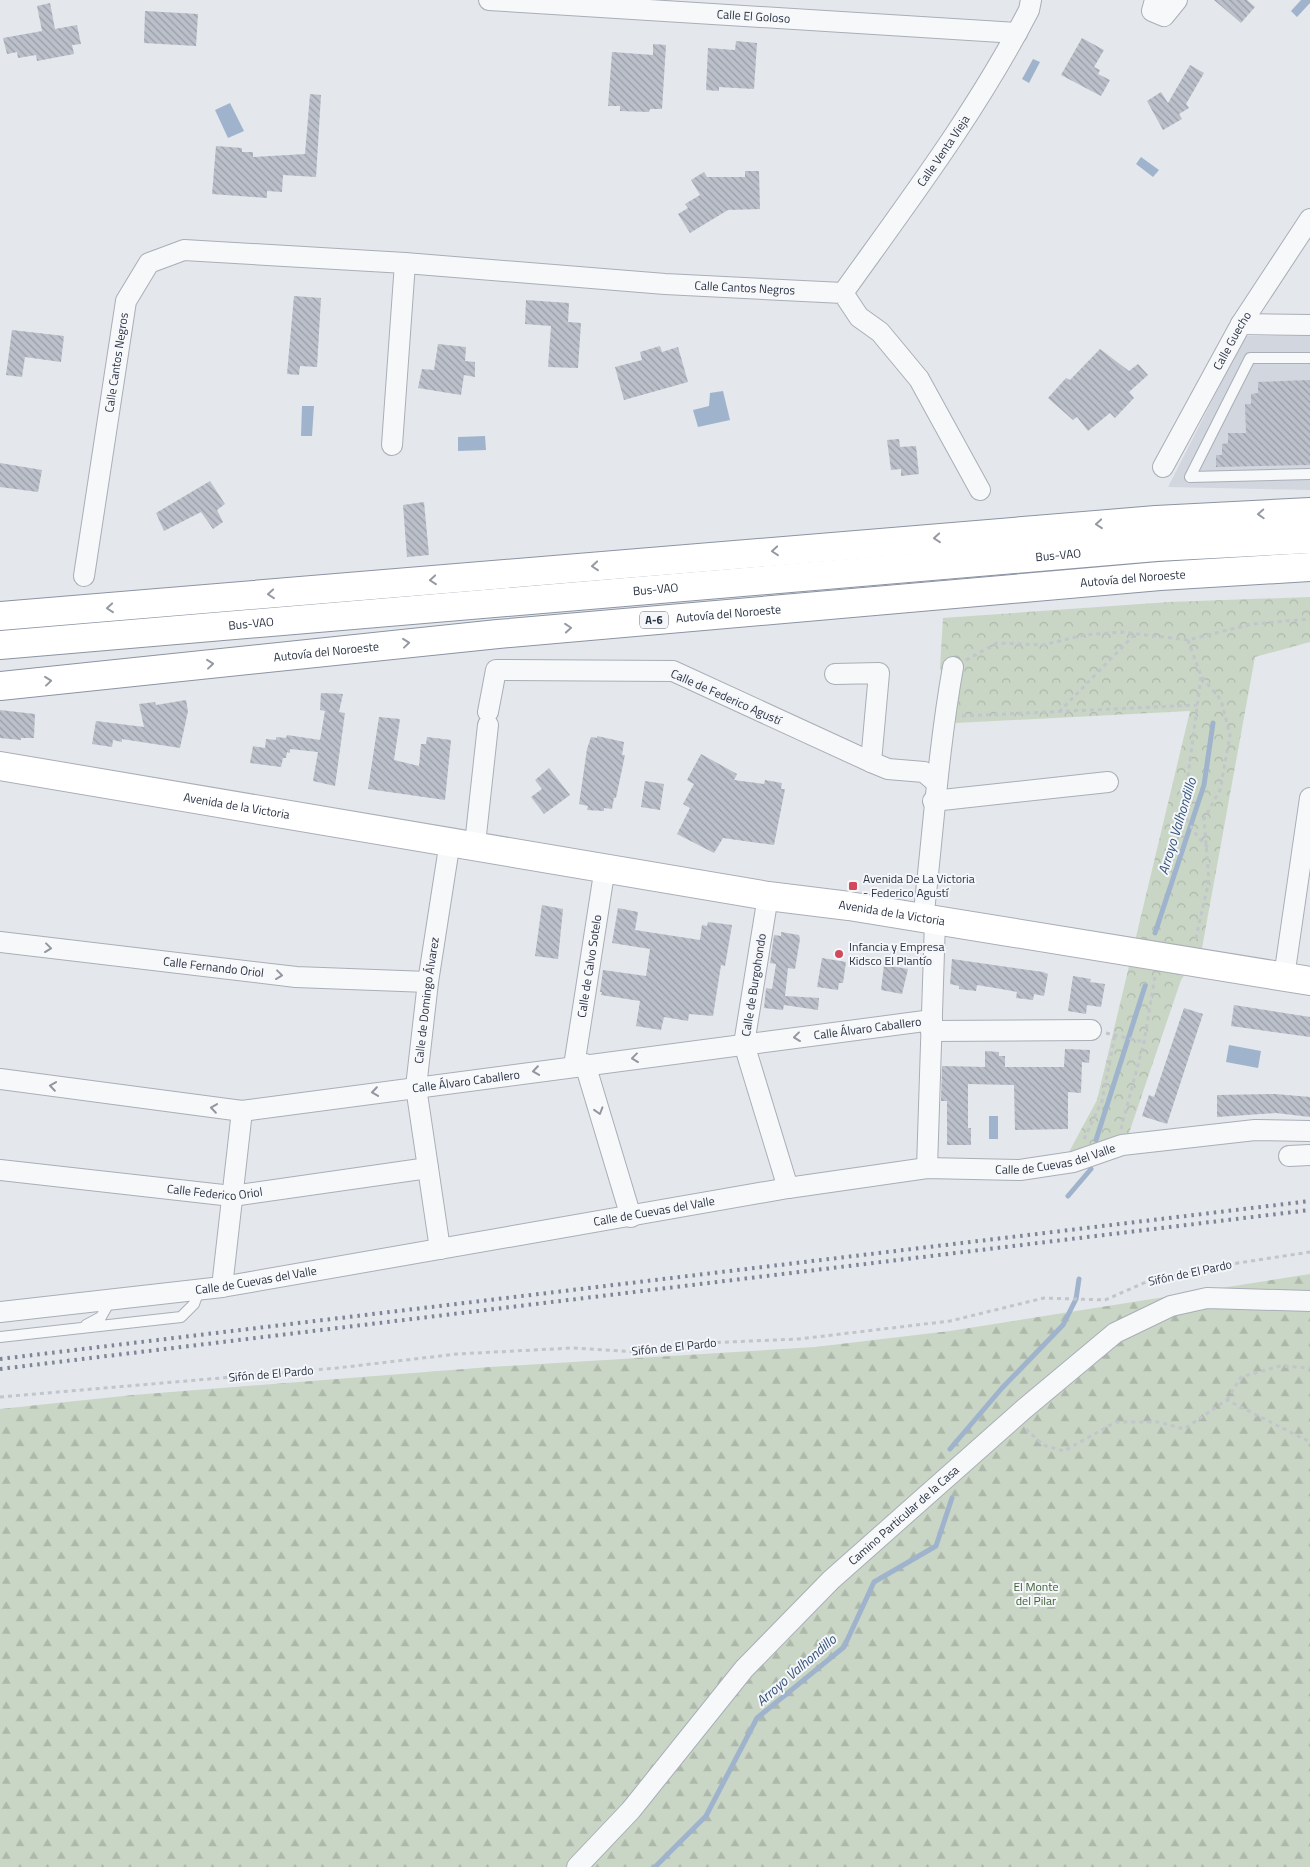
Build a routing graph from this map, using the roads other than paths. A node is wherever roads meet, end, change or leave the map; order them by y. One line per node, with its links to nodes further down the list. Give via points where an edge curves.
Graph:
1 (489, 0): 5 (street, Calle El Goloso)
2 (1031, 0): 5 (street, Calle Venta Vieja)
3 (1155, 0): 4 (street, via 1152,11 1164,16)
4 (1177, 0)
5 (1017, 33): 8 (street, Calle Venta Vieja, via 934,165)
6 (1310, 219): 9 (street, Calle Guecho)
7 (406, 263): 8 (street, Calle Cantos Negros, via 665,284); 12 (street); 19 (street, Calle Cantos Negros, via 184,250 149,263 126,300)
8 (843, 293): 15 (street, via 859,317 880,332 919,379)
9 (1241, 324): 10 (street); 13 (street, Calle Guecho)
10 (1310, 326)
11 (1310, 358): 14 (lane, via 1250,358 1190,477)
12 (392, 445)
13 (1163, 467)
14 (1310, 474)
15 (980, 490)
16 (1310, 512): 22 (main road, one-way to 22, via 1156,520)
17 (1310, 539): 21 (main road, Bus-VAO, via 1156,547)
18 (1310, 567): 28 (main road, Autovía del Noroeste / A-6, one-way to 18, via 498,634 1160,576)
19 (84, 576)
20 (0, 603): 22 (main road, via 40,602)
21 (495, 604): 24 (main road, Bus-VAO); 25 (main road, via 331,630)
22 (53, 612): 23 (main road)
23 (0, 616)
24 (0, 645)
25 (0, 664)
26 (953, 667): 32 (street)
27 (834, 674): 29 (street, via 879,673)
28 (0, 686)
29 (871, 762): 32 (street, Calle de Federico Agustí, via 888,769 924,772); 34 (street, Calle de Federico Agustí, via 673,671 496,670)
30 (0, 766): 34 (main road, Avenida de la Victoria)
31 (1108, 782): 32 (street)
32 (935, 792): 37 (street)
33 (1310, 798): 39 (street)
34 (462, 843): 35 (main road, Avenida de la Victoria); 41 (street, Calle de Domingo Álvarez)
35 (605, 867): 36 (main road, Avenida de la Victoria); 45 (street, Calle de Calvo Sotelo)
36 (768, 896): 37 (main road, Avenida de la Victoria, via 849,906); 44 (street, Calle de Burgohondo)
37 (929, 921): 39 (main road, Avenida de la Victoria); 42 (street)
38 (0, 942): 41 (street, Calle Fernando Oriol, one-way to 41, via 296,976)
39 (1284, 977): 40 (main road, Avenida de la Victoria)
40 (1310, 981)
41 (428, 982): 47 (street, Calle de Domingo Álvarez)
42 (932, 1025): 43 (street, Calle Álvaro Caballero); 44 (street, Calle Álvaro Caballero, one-way to 44); 53 (street)
43 (1091, 1030)
44 (744, 1044): 45 (street, Calle Álvaro Caballero, one-way to 45); 55 (street, Calle de Burgohondo)
45 (579, 1065): 47 (street, Calle Álvaro Caballero, one-way to 47); 57 (street, Calle de Calvo Sotelo, one-way to 57)
46 (0, 1079): 48 (street, Calle Álvaro Caballero, one-way to 46)
47 (416, 1087): 48 (street, Calle Álvaro Caballero, one-way to 48); 52 (street, Calle de Domingo Álvarez)
48 (242, 1111): 56 (street)
49 (1310, 1131): 53 (street, Calle de Cuevas del Valle, via 1256,1130 1122,1144 1073,1162 1020,1170)
50 (1310, 1155): 51 (street)
51 (1290, 1156)
52 (428, 1168): 56 (street, Calle Federico Oriol); 58 (street, Calle de Domingo Álvarez)
53 (927, 1168): 55 (street, Calle de Cuevas del Valle)
54 (0, 1170): 56 (street, Calle Federico Oriol)
55 (788, 1188): 57 (street, Calle de Cuevas del Valle)
56 (232, 1196): 59 (street)
57 (631, 1217): 58 (street, Calle de Cuevas del Valle)
58 (440, 1249): 59 (street, Calle de Cuevas del Valle)
59 (222, 1287): 60 (street, Calle de Cuevas del Valle)
60 (199, 1290): 61 (street, Calle de Cuevas del Valle); 64 (lane, via 194,1304 181,1318)
61 (111, 1300): 63 (street, Calle de Cuevas del Valle); 64 (lane, via 101,1317)
62 (1310, 1302): 66 (street, Camino Particular de la Casa, via 1207,1298 1171,1306 1115,1333 1024,1408 831,1580 750,1662 631,1810)
63 (0, 1312)
64 (81, 1328): 65 (lane)
65 (0, 1337)
66 (577, 1867)

